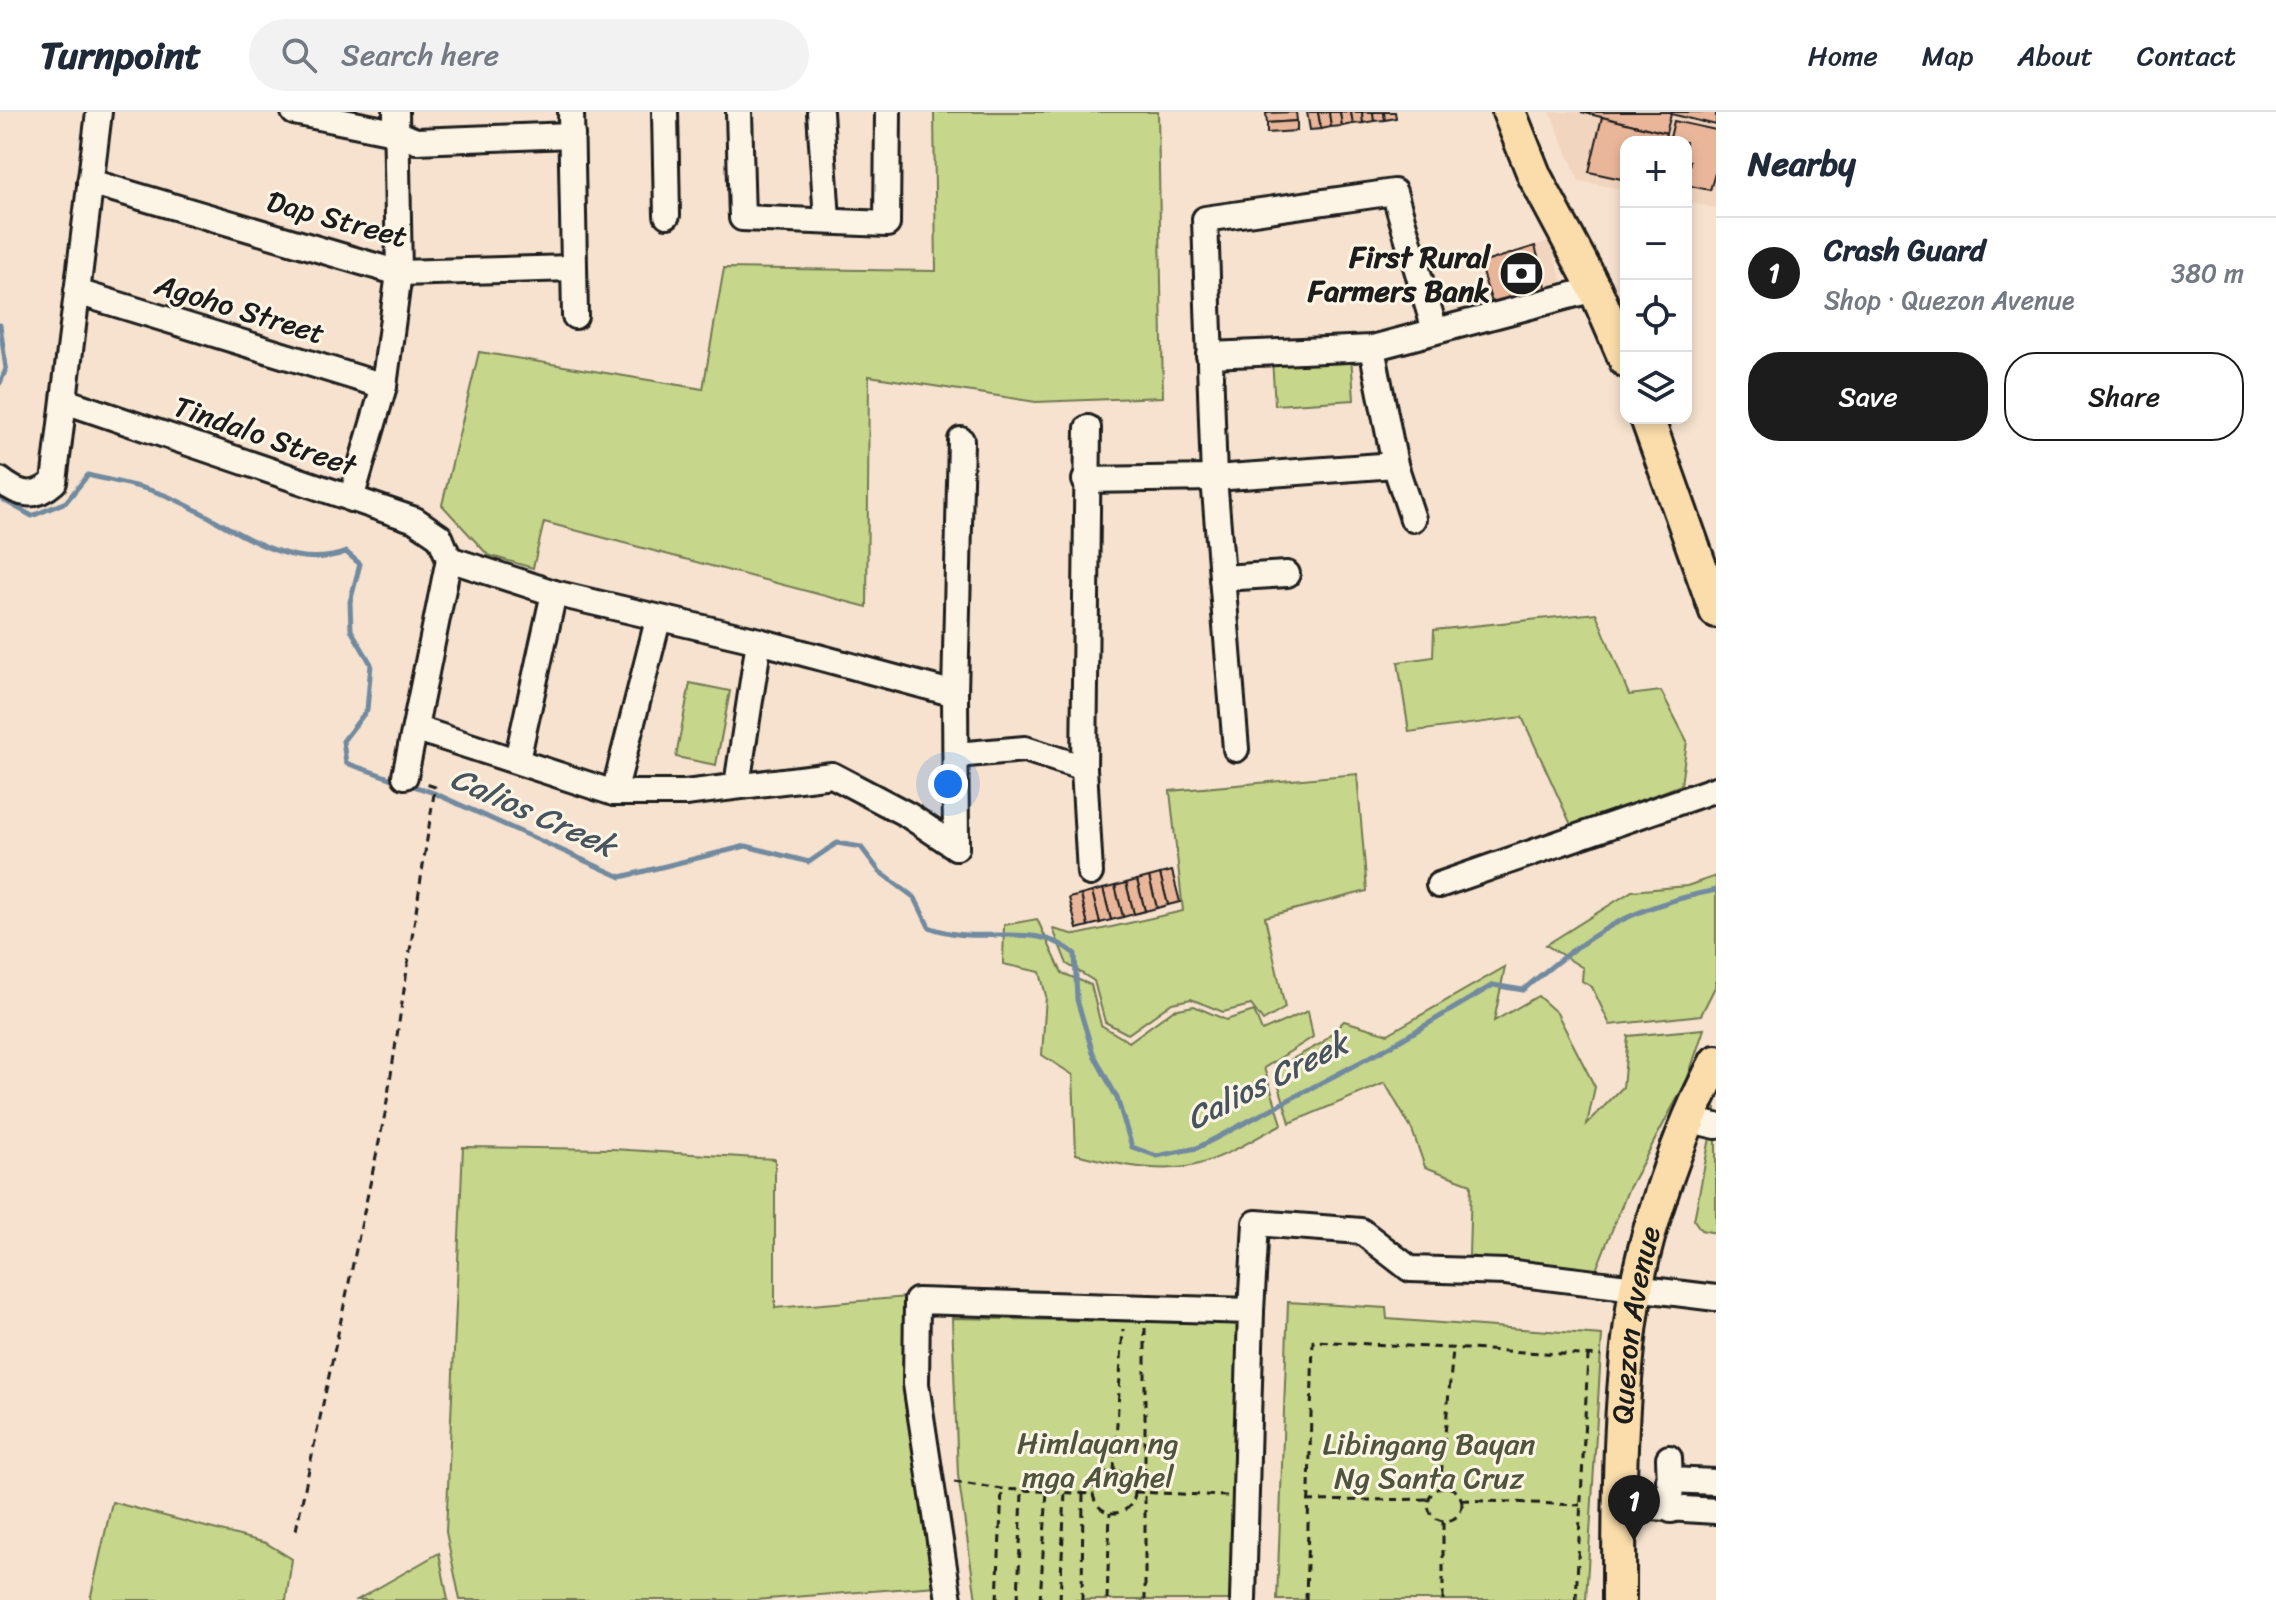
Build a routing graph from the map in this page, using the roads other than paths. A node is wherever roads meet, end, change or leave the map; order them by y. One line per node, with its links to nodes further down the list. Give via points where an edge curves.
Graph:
1 (99, 112): 10 (street)
2 (294, 112): 8 (street)
3 (665, 112): 11 (street)
4 (739, 112): 12 (street, via 742,218)
5 (820, 112): 12 (street)
6 (888, 112): 12 (street, via 887,224)
7 (1509, 112): 15 (main road, via 1535,177)
8 (395, 122): 9 (street, via 416,141); 14 (street)
9 (571, 124): 13 (street)
10 (90, 182): 14 (street, Dap Street); 16 (street)
11 (667, 215)
12 (827, 220)
13 (573, 268): 14 (street, Dap Street); 17 (street)
14 (399, 273): 22 (street)
15 (1595, 289): 18 (street); 20 (main road)
16 (77, 292): 22 (street, Agoho Street); 23 (street)
17 (575, 316)
18 (1435, 330): 19 (street); 21 (street, via 1394,192 1205,219)
19 (1372, 348): 21 (street); 27 (street)
20 (1622, 352)
21 (1209, 355): 28 (street)
22 (384, 386): 31 (street)
23 (65, 401): 29 (street, via 54,482 41,494 27,495); 31 (street, Tindalo Street)
24 (1649, 424): 37 (main road)
25 (1088, 428): 30 (street)
26 (961, 440): 40 (street)
27 (1395, 465): 28 (street); 32 (street)
28 (1214, 478): 30 (street); 35 (street)
29 (0, 480)
30 (1085, 480): 45 (street)
31 (351, 499): 33 (street, Tindalo Street, via 415,520)
32 (1413, 519)
33 (445, 548): 36 (street, Tindalo Street); 41 (street)
34 (1287, 574): 35 (street)
35 (1222, 578): 42 (street)
36 (554, 593): 38 (street, Tindalo Street); 44 (street)
37 (1716, 611)
38 (658, 620): 39 (street, Tindalo Street); 49 (street)
39 (759, 641): 40 (street, Tindalo Street); 47 (street)
40 (955, 694): 43 (street)
41 (417, 729): 44 (street); 46 (street)
42 (1236, 749)
43 (956, 755): 45 (street, via 1025,749); 47 (street, via 956,847 832,775)
44 (517, 760): 49 (street)
45 (1084, 768): 50 (street)
46 (405, 776)
47 (737, 785): 49 (street, via 685,793)
48 (1716, 789): 51 (street)
49 (614, 793)
50 (1090, 873)
51 (1439, 885)
52 (1716, 1062): 53 (main road, Quezon Avenue)
53 (1703, 1123): 54 (main road, Quezon Avenue)
54 (1636, 1288): 55 (street); 56 (street, via 1506,1272 1410,1269 1361,1231 1256,1223); 58 (main road, Quezon Avenue)
55 (1716, 1298)
56 (1251, 1311): 61 (street, via 917,1301 916,1384); 62 (street)
57 (1716, 1482): 59 (street, via 1669,1469)
58 (1619, 1505): 59 (street); 63 (main road, Quezon Avenue)
59 (1671, 1510): 60 (street)
60 (1716, 1511)
61 (949, 1600)
62 (1243, 1600)
63 (1619, 1600)

